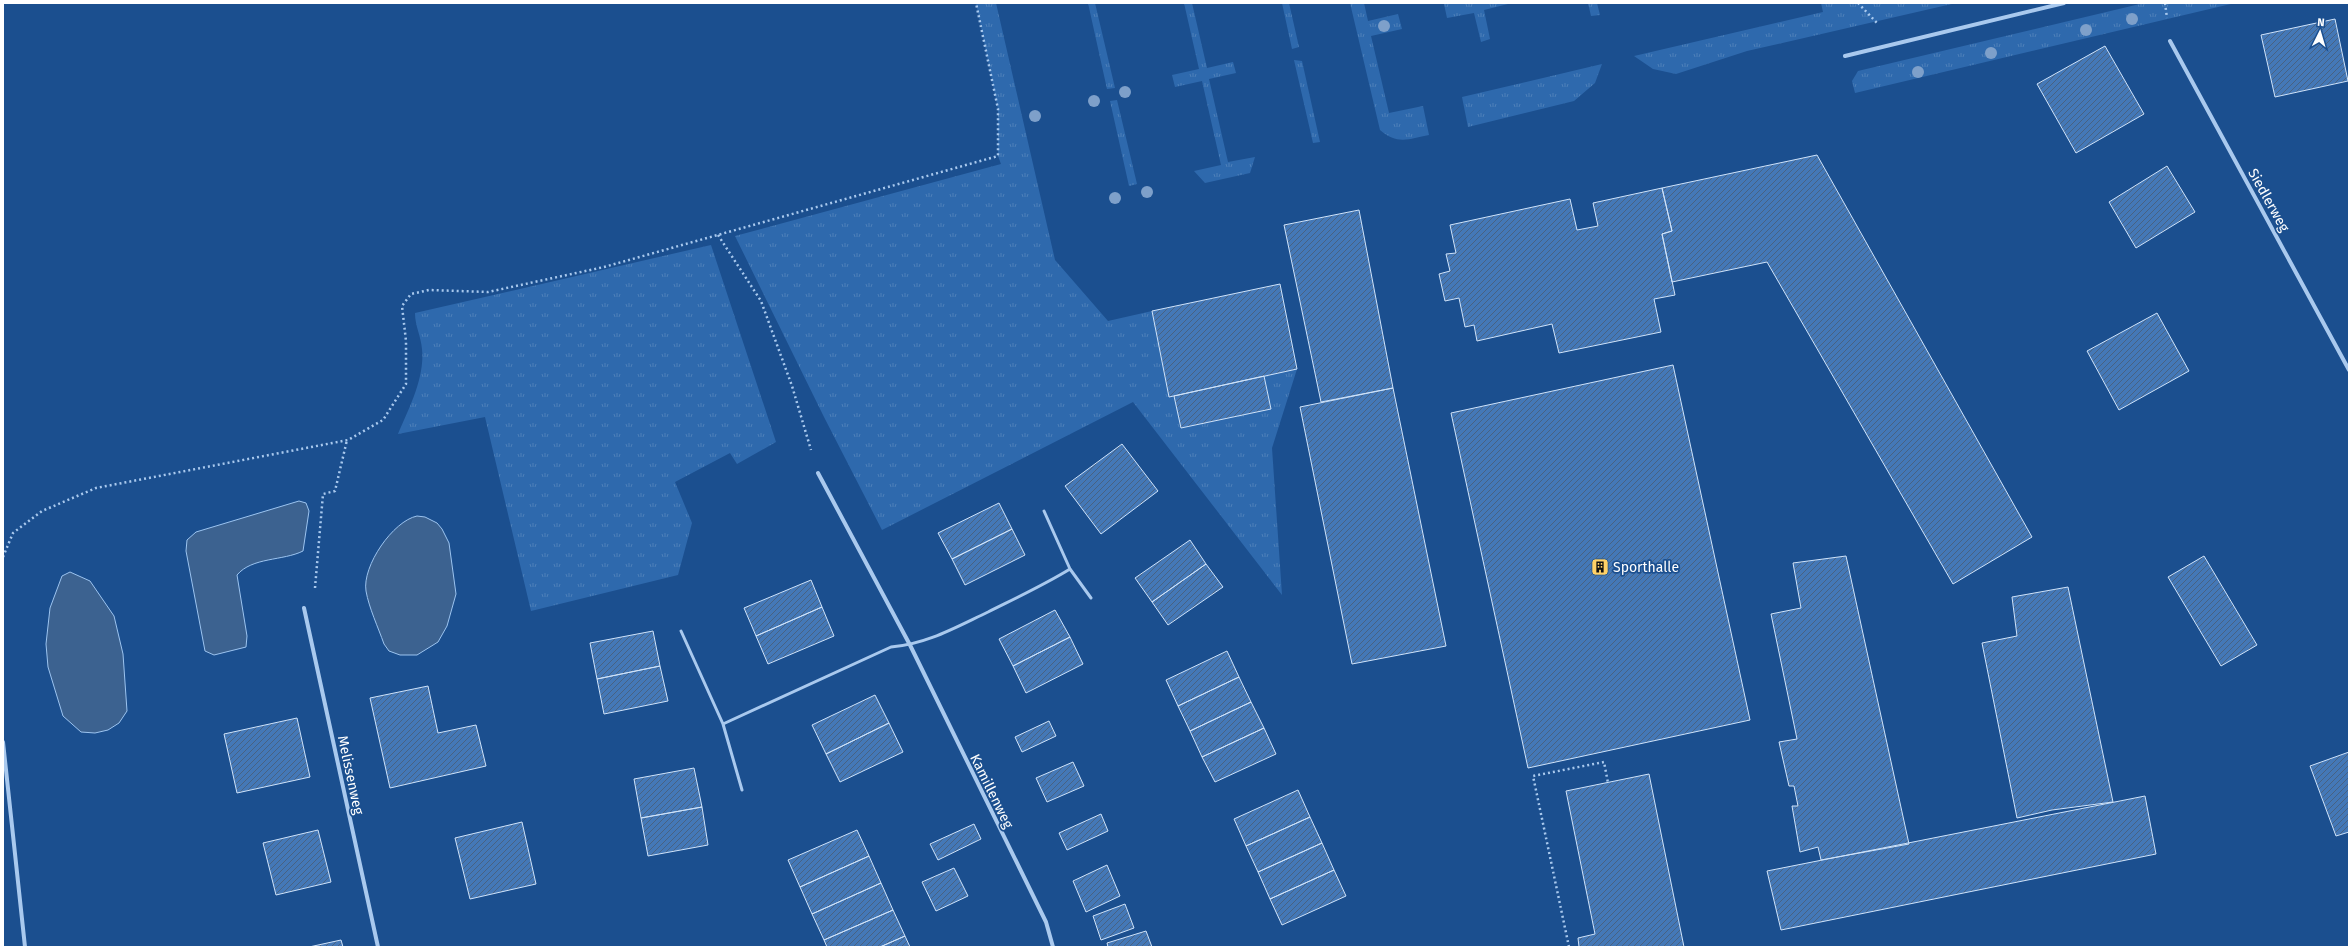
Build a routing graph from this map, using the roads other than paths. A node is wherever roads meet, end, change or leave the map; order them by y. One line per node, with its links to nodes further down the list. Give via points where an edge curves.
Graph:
1 (2064, 3): 3 (street)
2 (2170, 41): 4 (street, Siedlerweg)
3 (1846, 56)
4 (2349, 370)
5 (818, 473): 11 (street, Kamillenweg)
6 (1044, 511): 7 (lane)
7 (1070, 569): 8 (lane); 11 (lane, via 1046,584 946,632)
8 (1091, 598)
9 (304, 608): 16 (street, Melissenweg)
10 (681, 631): 12 (lane)
11 (910, 645): 12 (lane, via 891,647); 17 (street, Kamillenweg, via 1046,922)
12 (723, 724): 14 (lane)
13 (3, 742): 15 (street)
14 (742, 790)
15 (26, 947)
16 (378, 947)
17 (1053, 947)

